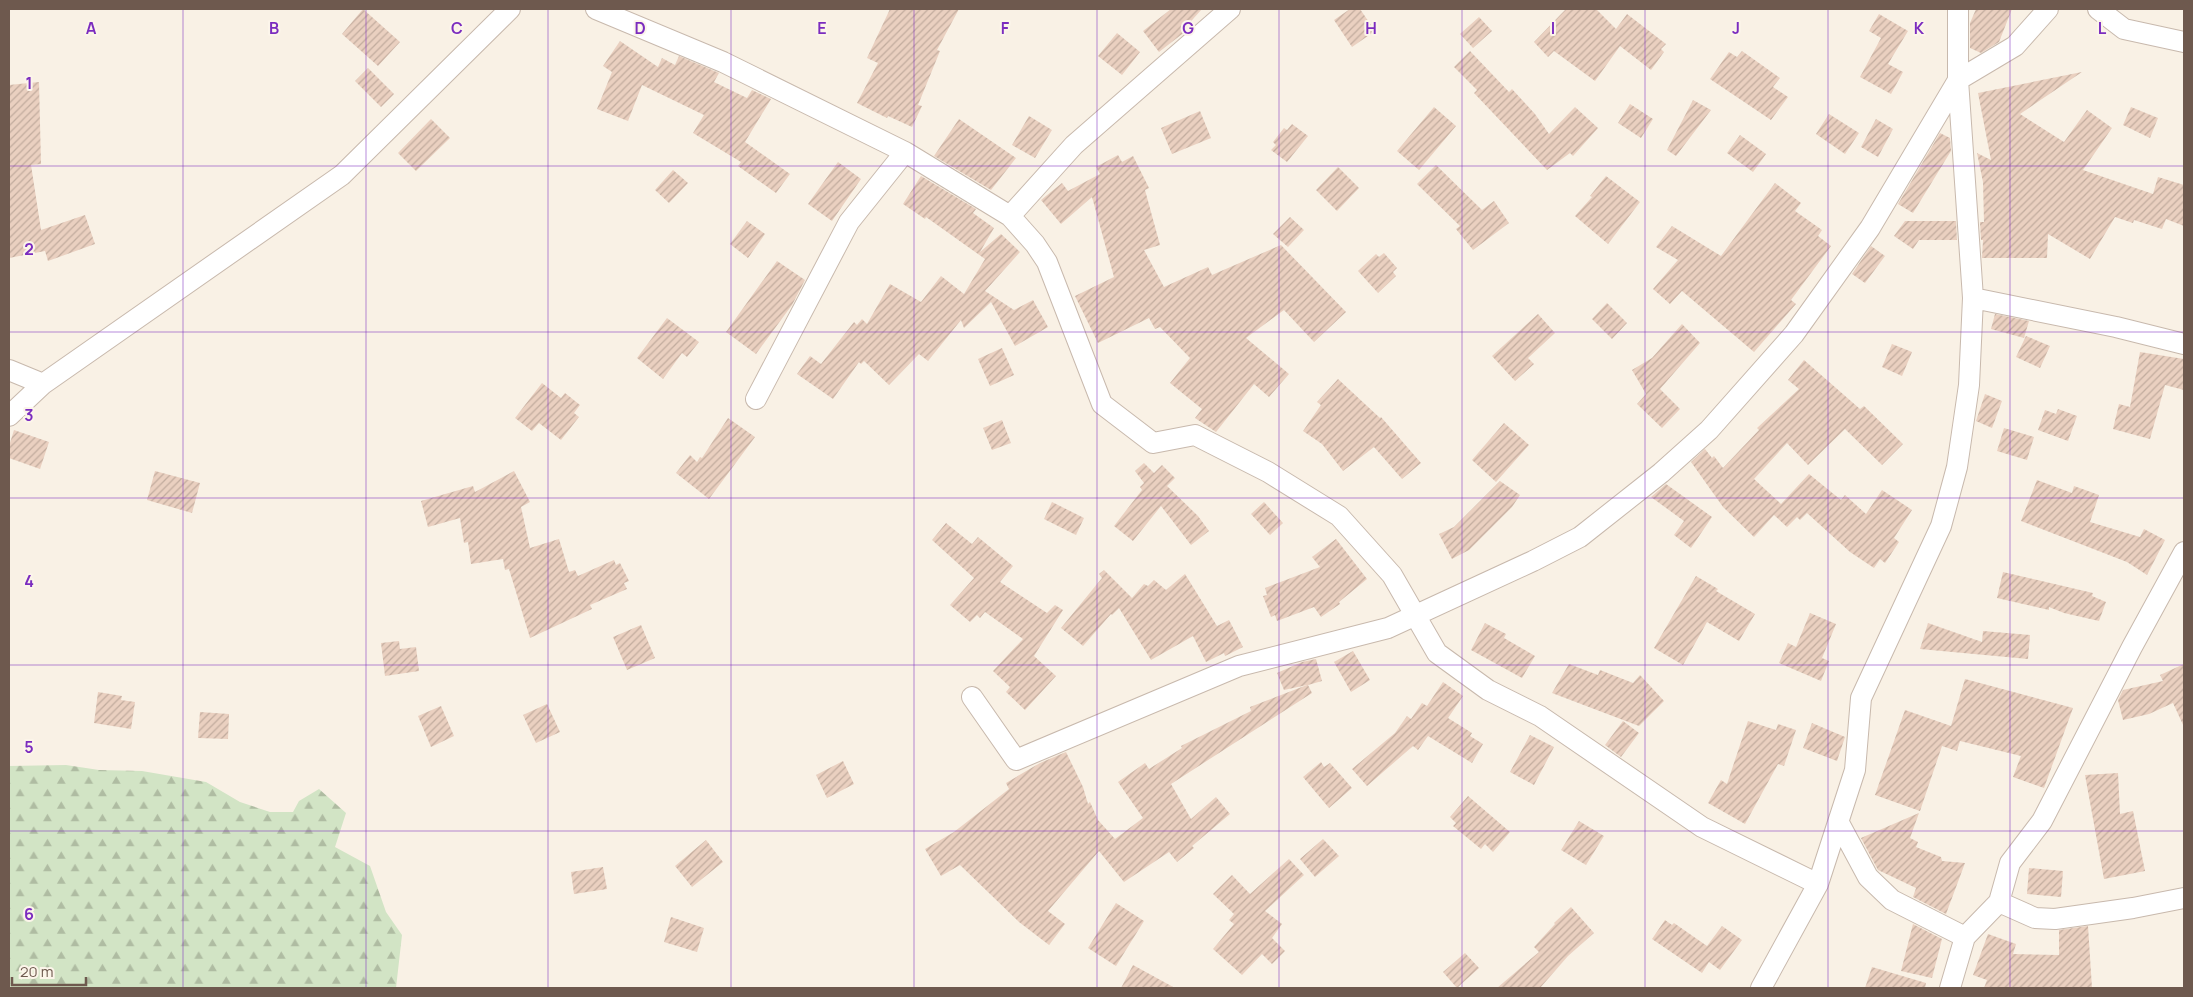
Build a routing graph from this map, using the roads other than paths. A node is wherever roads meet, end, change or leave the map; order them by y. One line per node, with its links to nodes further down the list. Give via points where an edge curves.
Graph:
1 (510, 9): 14 (street, via 342,175)
2 (596, 9): 9 (street, via 723,62)
3 (1230, 9): 10 (street, via 1074,145)
4 (1958, 9): 8 (street)
5 (2048, 9): 8 (street, via 2015,46)
6 (2098, 9): 7 (street, via 2124,29)
7 (2184, 42)
8 (1958, 80): 11 (street); 18 (street, via 1870,228 1794,334 1710,430 1580,537 1533,562)
9 (905, 152): 10 (street); 15 (street, via 849,222)
10 (1010, 216): 18 (street, via 1047,262 1102,404 1153,444 1195,435 1268,472 1338,516 1392,575)
11 (1973, 298): 12 (street, via 2116,326); 20 (street, via 1969,385 1957,467 1941,526 1862,698 1855,770)
12 (2184, 344)
13 (9, 370): 14 (street)
14 (43, 384): 16 (street)
15 (756, 399)
16 (9, 416)
17 (2184, 552): 23 (street, via 2042,821 2010,863)
18 (1414, 615): 19 (street, via 1388,628 1239,666 1016,760); 21 (street, via 1437,653 1488,690 1540,716 1702,827)
19 (972, 697)
20 (1839, 823): 21 (street); 24 (street, via 1868,878 1892,900)
21 (1818, 884): 25 (street)
22 (2184, 898): 23 (street, via 2056,919 2035,918)
23 (1999, 902): 24 (street)
24 (1964, 937): 26 (street)
25 (1761, 988)
26 (1950, 988)

